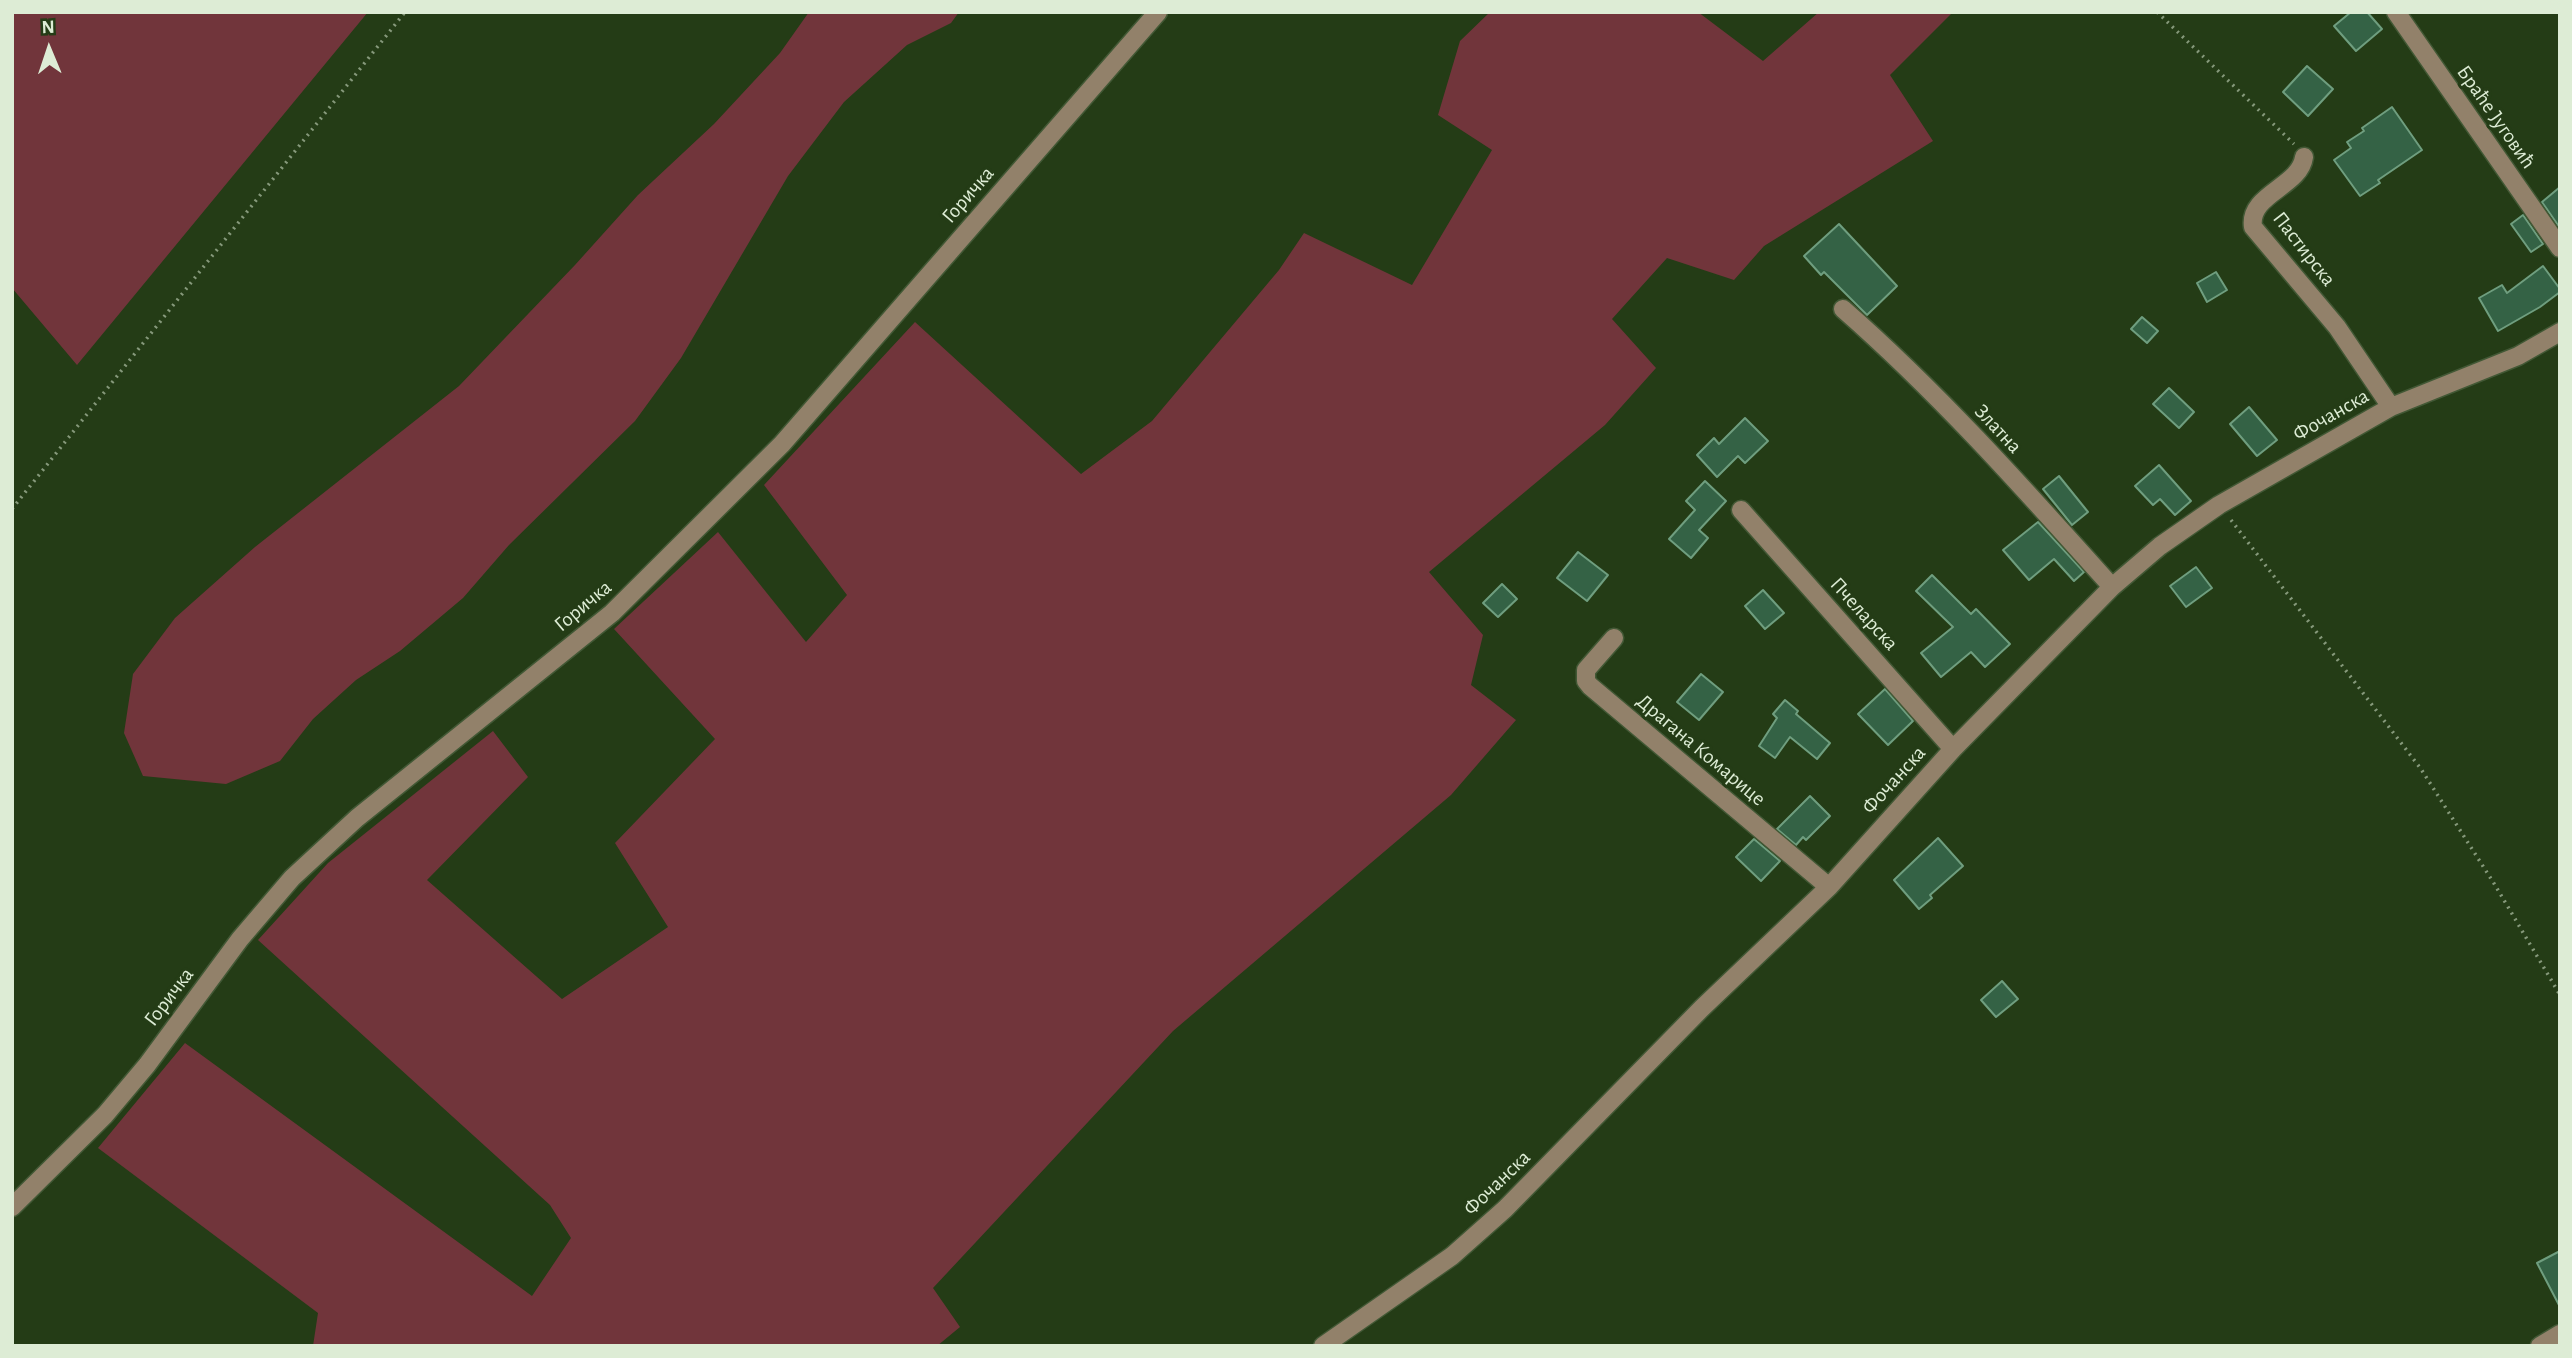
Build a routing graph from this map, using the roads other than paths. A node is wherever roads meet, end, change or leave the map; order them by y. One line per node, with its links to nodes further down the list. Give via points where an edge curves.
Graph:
1 (1158, 12): 13 (street, Горичка, via 773,454 612,613 357,818 292,878 113,1105)
2 (2396, 12): 4 (street, Браће Југовић)
3 (2304, 156): 7 (street, Пастирска, via 2295,175 2259,205 2253,227 2337,327)
4 (2560, 248)
5 (1843, 309): 9 (street, Златна, via 1900,359)
6 (2560, 332): 7 (street, Фочанска, via 2518,356)
7 (2391, 407): 9 (street, Фочанска, via 2219,505)
8 (1741, 510): 11 (street, Пчеларска)
9 (2112, 587): 11 (street, Фочанска)
10 (1614, 638): 12 (street, Драгана Комарице, via 1586,670 1590,687)
11 (1953, 749): 12 (street, Фочанска)
12 (1829, 887): 15 (street, Фочанска, via 1702,1008 1505,1209 1452,1256)
13 (12, 1207)
14 (2560, 1334): 16 (street)
15 (1323, 1346)
16 (2540, 1346)

